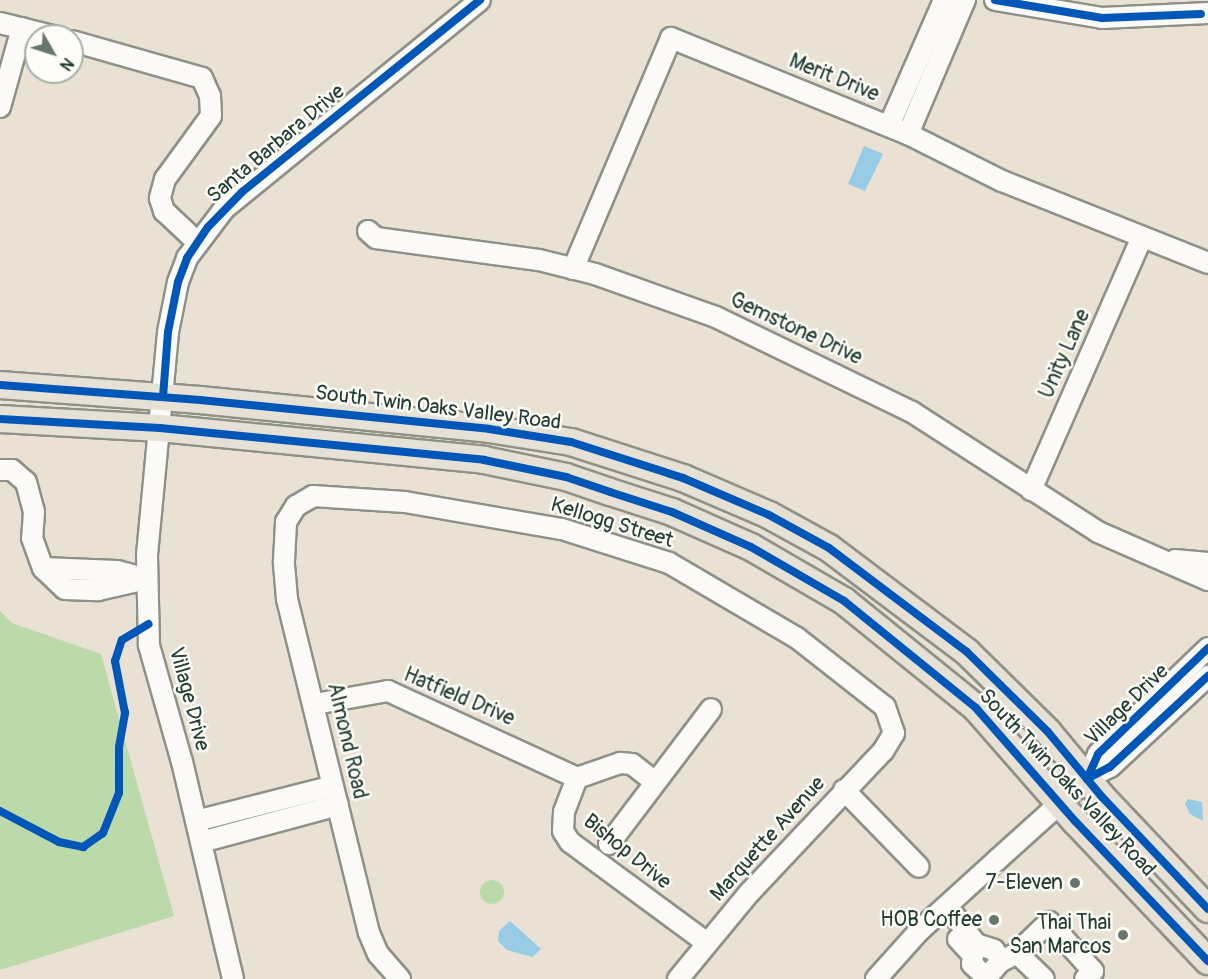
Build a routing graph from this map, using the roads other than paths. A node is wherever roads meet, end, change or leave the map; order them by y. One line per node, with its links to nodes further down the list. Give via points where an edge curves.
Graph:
1 (944, 0): 9 (street)
2 (965, 0): 9 (street)
3 (995, 0): 5 (street, via 1102,18)
4 (477, 1): 15 (street, Santa Barbara Drive, via 242,192)
5 (1208, 13)
6 (0, 23): 7 (street)
7 (22, 28): 10 (street)
8 (84, 44): 15 (street, via 202,78 210,96 211,116 165,179 160,198 164,211)
9 (915, 93): 11 (street); 12 (street)
10 (0, 107)
11 (889, 126): 12 (street, Merit Drive); 17 (street, Merit Drive, via 671,38)
12 (908, 134): 14 (street, Merit Drive, via 1002,181)
13 (368, 231): 17 (street, Gemstone Drive, via 376,237 538,260)
14 (1142, 237): 16 (street, Merit Drive); 23 (street, Unity Lane)
15 (197, 242): 19 (street, Santa Barbara Drive, via 178,282 172,308)
16 (1208, 263)
17 (573, 269): 23 (street, Gemstone Drive, via 716,317 836,373 912,412)
18 (0, 385): 19 (main road, South Twin Oaks Valley Road)
19 (163, 397): 21 (street, Santa Barbara Drive); 35 (main road, South Twin Oaks Valley Road, via 489,429 571,442 683,478 769,515 870,576 1000,681)
20 (0, 419): 21 (main road, South Twin Oaks Valley Road)
21 (160, 428): 27 (street, Village Drive); 39 (main road, South Twin Oaks Valley Road, via 484,460 566,477 672,512 751,547 843,601 976,708)
22 (0, 470): 27 (street, via 12,470 26,482 34,512 32,538 43,568 65,589 117,571)
23 (1031, 490): 25 (street, Gemstone Drive, via 1098,532 1132,549)
24 (296, 506): 31 (street, Almond Road, via 286,522 286,589); 33 (street, Kellogg Street, via 313,496 405,502 562,529 669,563 797,638 885,707)
25 (1169, 560): 26 (street, Gemstone Drive); 28 (street, Gemstone Drive)
26 (1208, 563)
27 (147, 579): 40 (street, Village Drive, via 149,645)
28 (1208, 580)
29 (1208, 648): 35 (street, Village Drive, via 1098,754)
30 (1208, 676): 35 (street, Village Drive, via 1110,767)
31 (315, 704): 34 (street, Hatfield Drive, via 388,691); 38 (street, Almond Road)
32 (711, 709): 36 (street)
33 (894, 733): 37 (street, Marquette Avenue, via 883,751)
34 (578, 778): 36 (street, via 620,763 632,764); 46 (street, Bishop Drive, via 564,812 563,831 570,842)
35 (1087, 779): 39 (street, Village Drive); 44 (main road, South Twin Oaks Valley Road)
36 (655, 782): 42 (street)
37 (844, 790): 43 (street); 46 (street, Marquette Avenue)
38 (335, 796): 40 (street); 41 (street); 51 (street, Almond Road, via 369,933 378,954)
39 (1061, 804): 45 (street, Village Drive); 48 (main road, South Twin Oaks Valley Road)
40 (196, 821): 41 (street, Village Drive)
41 (201, 842): 50 (street, Village Drive)
42 (609, 844)
43 (919, 867)
44 (1208, 909)
45 (942, 911): 47 (street, via 976,944); 49 (street, via 973,955 972,964); 53 (street, Village Drive)
46 (706, 943): 52 (street, Marquette Avenue)
47 (1009, 957): 49 (street); 54 (street); 55 (street, via 1049,922 1093,970)
48 (1208, 961)
49 (988, 978)
50 (233, 979)
51 (400, 979)
52 (678, 979)
53 (876, 979)
54 (1044, 979)
55 (1085, 979)

